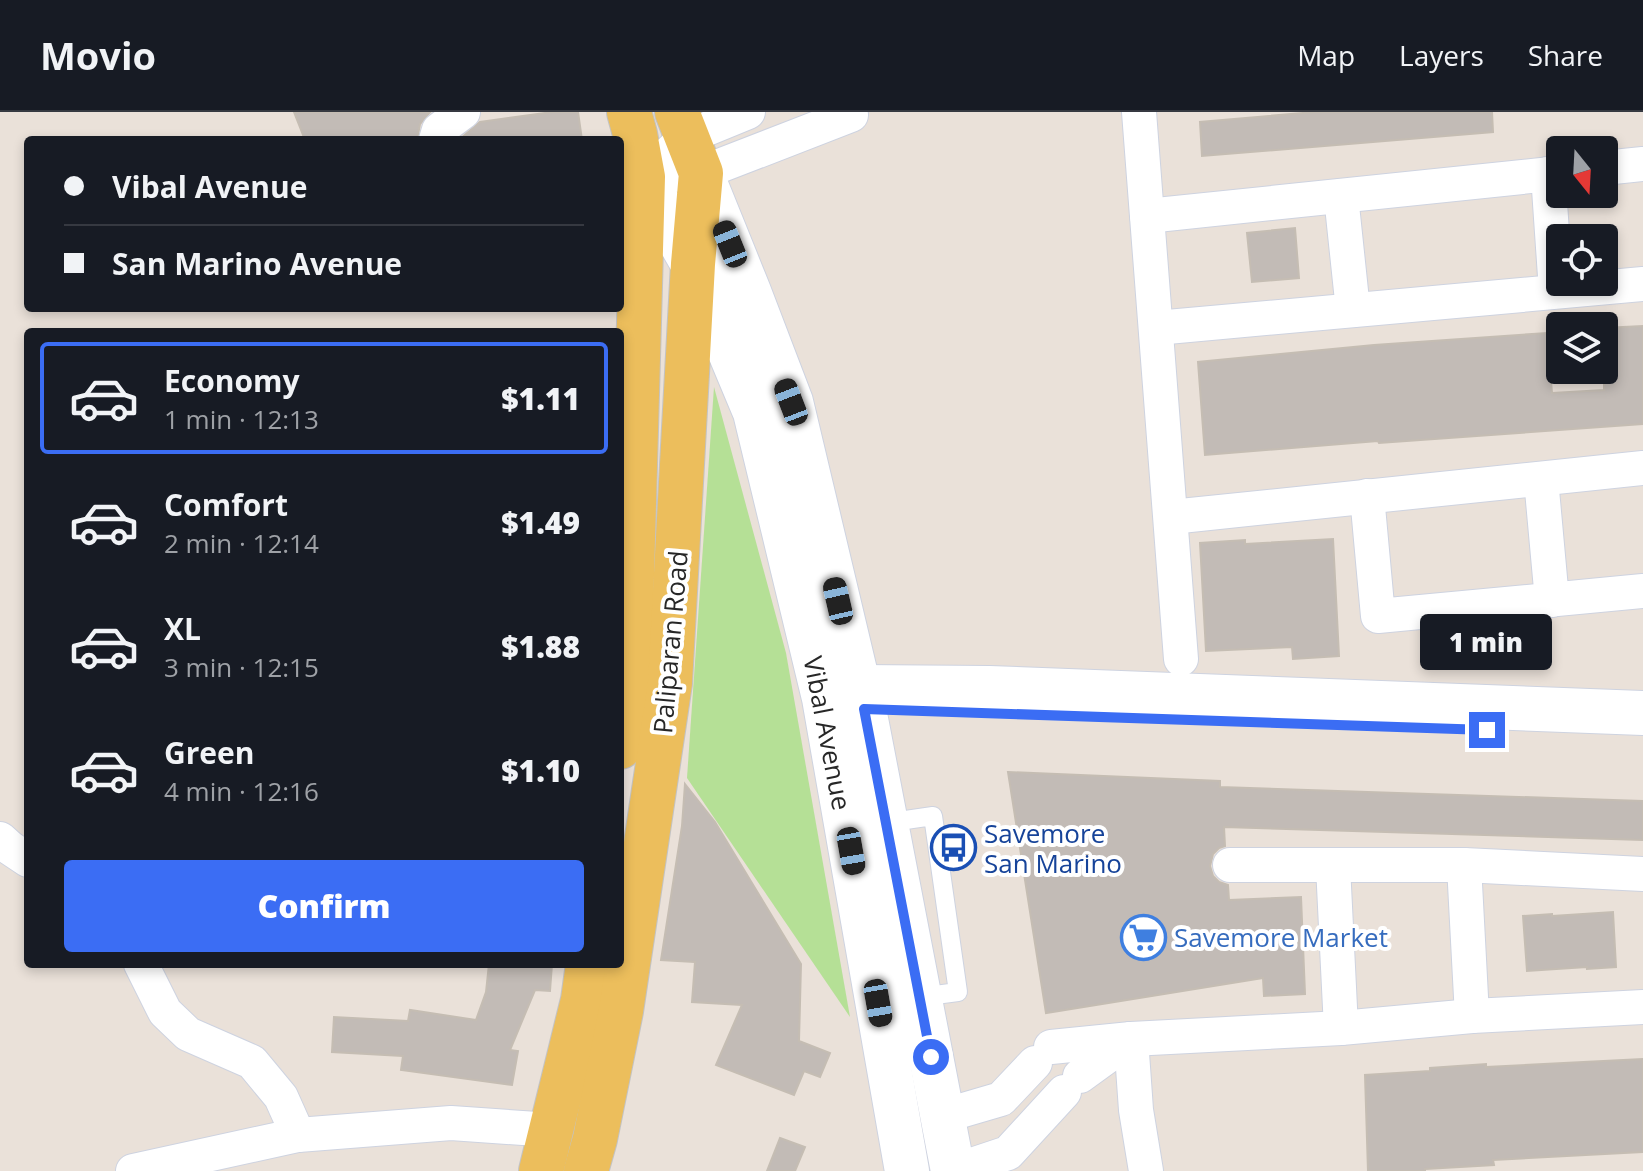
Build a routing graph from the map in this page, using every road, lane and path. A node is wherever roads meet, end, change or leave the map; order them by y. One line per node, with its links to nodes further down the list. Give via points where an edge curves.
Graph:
1 (463, 112): 6 (street)
2 (629, 112): 11 (main road, Paliparan Road)
3 (748, 112): 7 (street)
4 (1139, 112): 13 (street)
5 (851, 115): 7 (street)
6 (437, 136)
7 (688, 140): 11 (street); 14 (main road, Paliparan Road); 27 (main road, Vibal Avenue, via 791,402)
8 (1643, 164): 9 (street)
9 (1618, 167)
10 (1546, 175): 12 (street)
11 (643, 177): 14 (main road, Vibal Avenue); 29 (main road, Paliparan Road)
12 (1341, 196): 13 (street); 18 (street)
13 (1147, 216): 19 (street)
14 (693, 264): 27 (main road, Vibal Avenue, via 755,412); 48 (main road, Paliparan Road, via 670,683 621,1011)
15 (1643, 284): 16 (street)
16 (1618, 286)
17 (1546, 292): 18 (street)
18 (1353, 310): 19 (street)
19 (1156, 328): 23 (street)
20 (1643, 468): 21 (street)
21 (1541, 479): 22 (street); 25 (street)
22 (1367, 496): 23 (street); 25 (street, via 1378,616)
23 (1171, 517): 26 (street)
24 (1643, 591): 25 (street)
25 (1552, 600)
26 (1181, 659)
27 (849, 698): 28 (main road, via 989,688); 30 (main road); 43 (main road, Vibal Avenue); 44 (main road, Vibal Avenue, via 885,823)
28 (1643, 713)
29 (624, 719)
30 (1643, 735)
31 (0, 839): 32 (street)
32 (24, 857)
33 (1230, 865): 35 (street)
34 (1464, 865): 35 (street); 36 (street); 40 (street)
35 (1333, 866): 41 (street)
36 (1643, 874)
37 (143, 968): 45 (street, via 165,1012 188,1034 252,1062 281,1097)
38 (587, 968): 46 (main road)
39 (1643, 1007): 40 (street)
40 (1472, 1016): 41 (street)
41 (1341, 1028): 42 (street)
42 (1131, 1039): 44 (street, via 1043,1055 1001,1099); 50 (street, via 1072,1084 1008,1153); 51 (street)
43 (894, 1094): 44 (main road); 49 (main road, Vibal Avenue)
44 (940, 1101): 50 (main road, Vibal Avenue)
45 (298, 1135): 46 (street, via 451,1123); 47 (street)
46 (546, 1150)
47 (133, 1171)
48 (586, 1171)
49 (907, 1171)
50 (953, 1171)
51 (1146, 1171)

